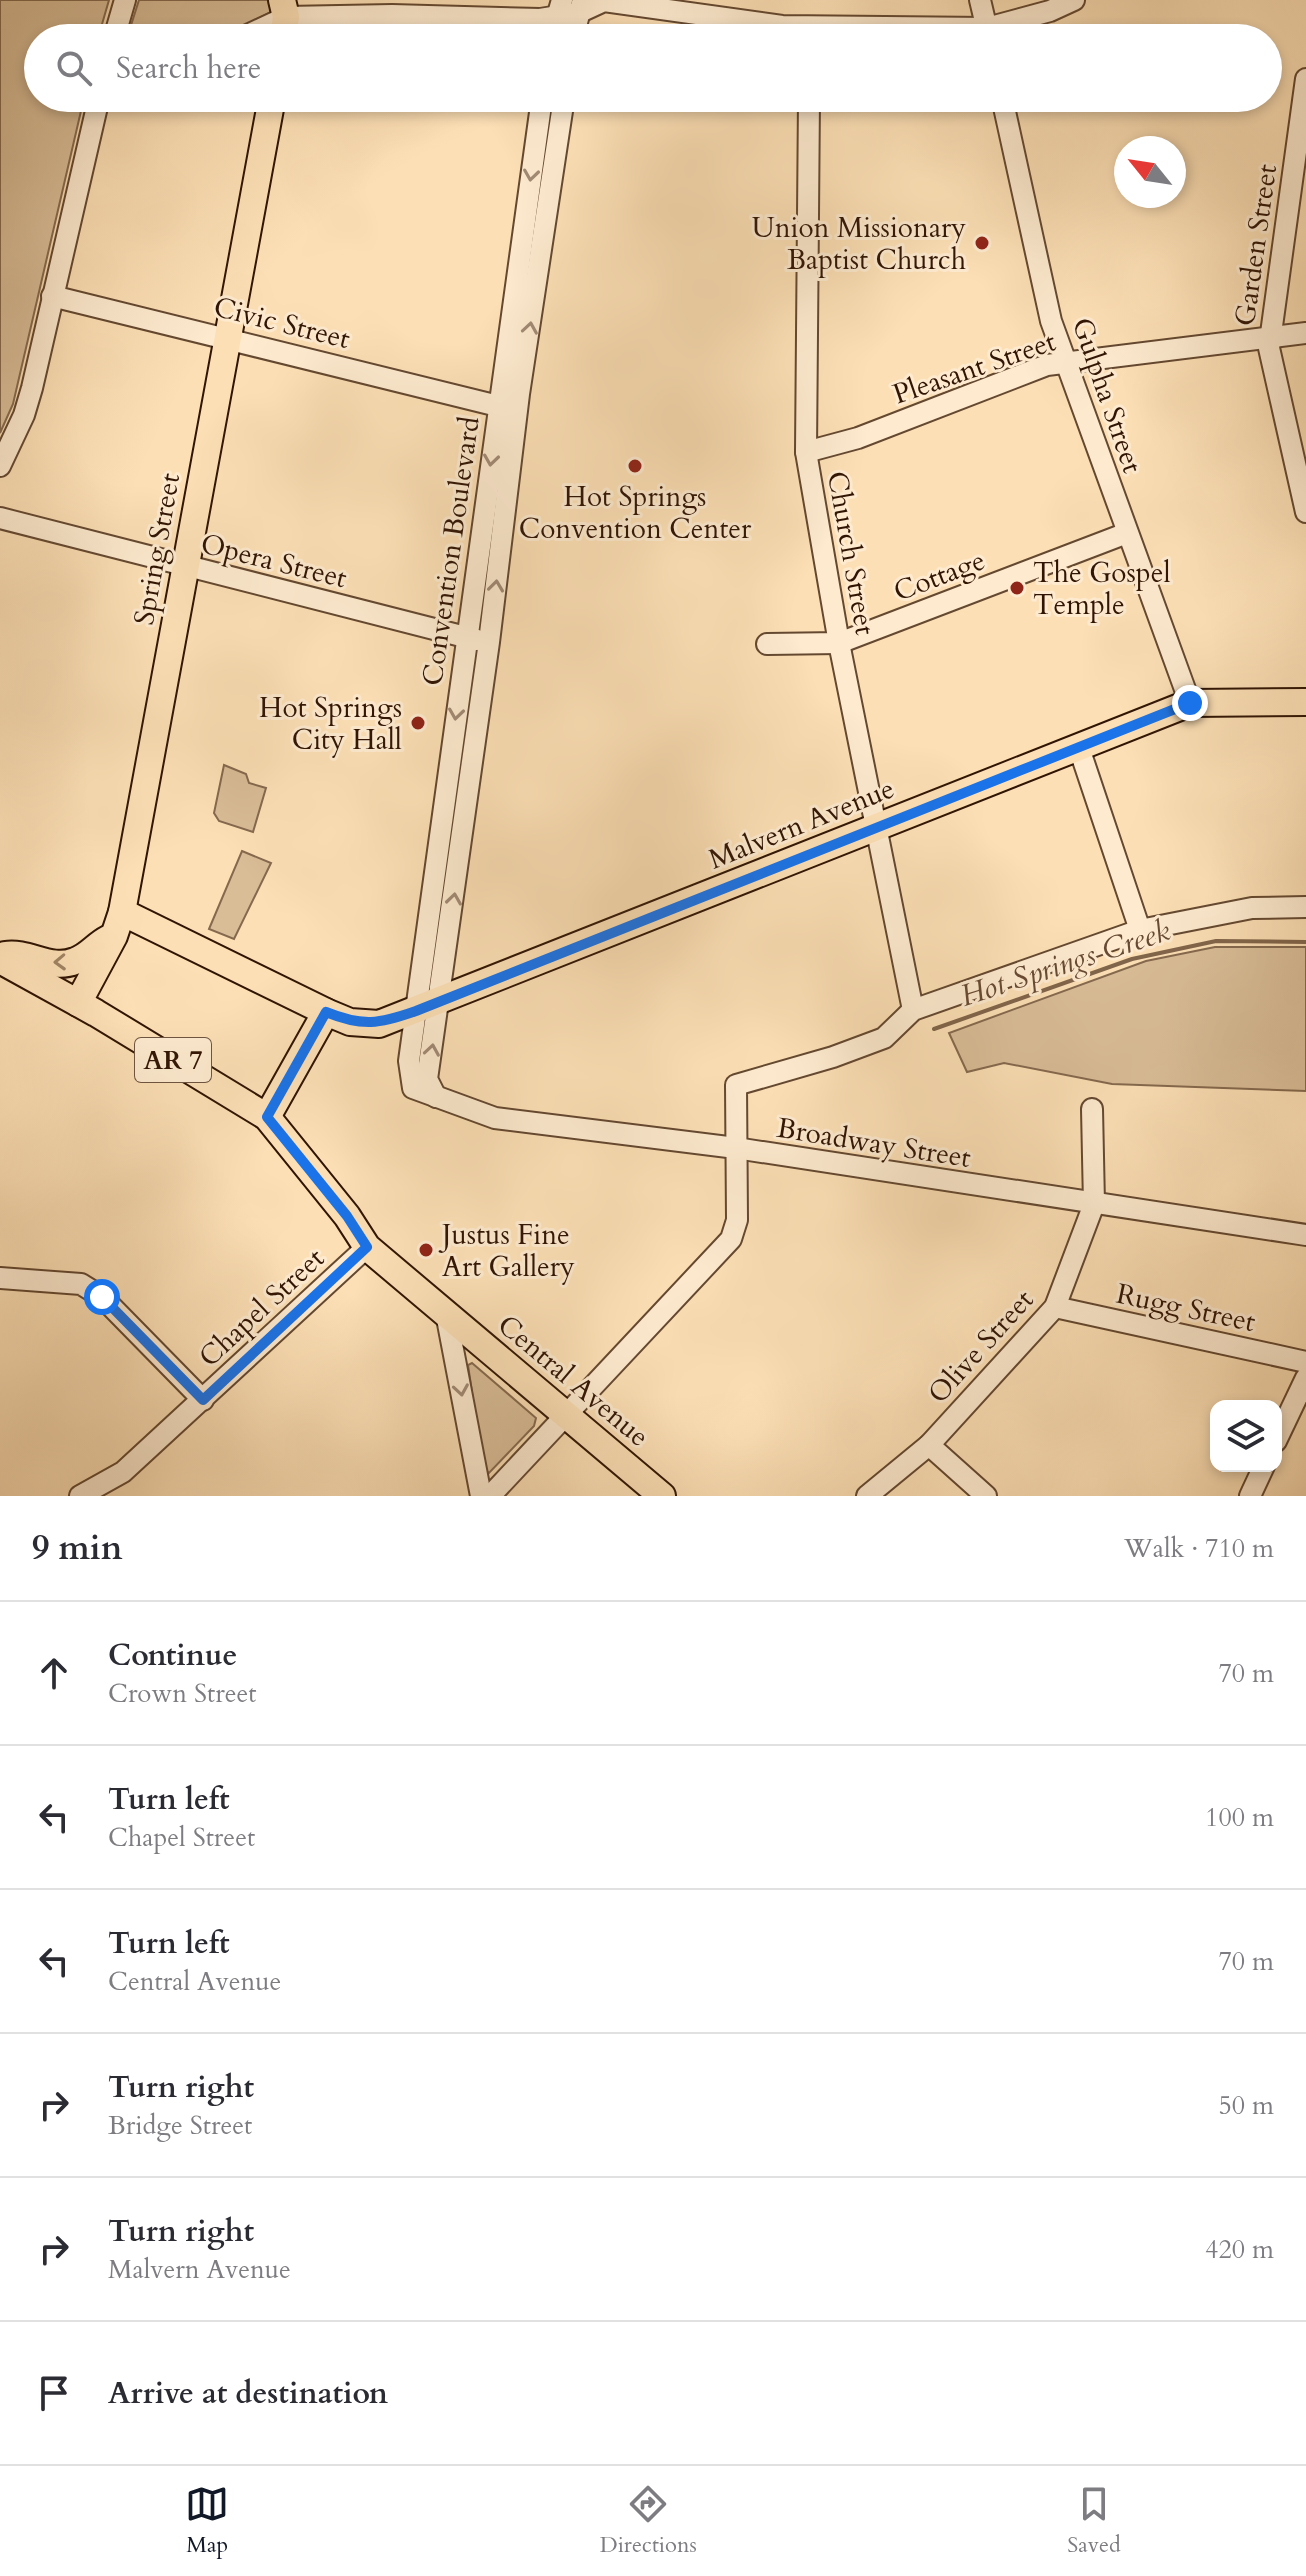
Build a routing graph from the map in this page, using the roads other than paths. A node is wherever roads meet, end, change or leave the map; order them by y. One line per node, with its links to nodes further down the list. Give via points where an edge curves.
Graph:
1 (125, 0): 7 (street)
2 (980, 0): 9 (street)
3 (1074, 0): 10 (street)
4 (580, 7): 5 (street); 8 (street, via 604,1)
5 (559, 8): 6 (street)
6 (284, 18)
7 (118, 24)
8 (752, 24)
9 (986, 24)
10 (1013, 24)
11 (1306, 79): 20 (street, Garden Street)
12 (99, 112): 18 (street)
13 (269, 112): 21 (main road, Spring Street)
14 (540, 112): 23 (street, Convention Boulevard, one-way to 23)
15 (562, 112): 31 (street, Convention Boulevard, one-way to 15, via 519,394)
16 (809, 112): 24 (street, Church Street)
17 (1005, 112): 22 (street, Gulpha Street, via 1051,321)
18 (52, 296): 21 (street, Civic Street); 25 (street, via 24,415)
19 (1306, 333): 20 (street, Pleasant Street)
20 (1270, 336): 22 (street, Pleasant Street); 26 (street, Garden Street)
21 (228, 337): 23 (street, Civic Street); 29 (main road, Spring Street)
22 (1065, 362): 24 (street, Pleasant Street); 28 (street, Gulpha Street)
23 (498, 406): 30 (street, Convention Boulevard, one-way to 30)
24 (806, 452): 32 (street, Church Street)
25 (0, 466)
26 (1306, 512)
27 (0, 518): 29 (street, Opera Street)
28 (1127, 533): 32 (street, Cottage); 35 (street, Gulpha Street)
29 (185, 567): 30 (street, Opera Street); 39 (main road, Spring Street)
30 (466, 637): 31 (street, Opera Street); 43 (street, Convention Boulevard, one-way to 43)
31 (489, 642): 43 (street, Convention Boulevard, one-way to 31)
32 (839, 643): 33 (street, Cottage); 37 (street, Church Street)
33 (767, 644)
34 (1306, 702): 35 (main road, Malvern Avenue)
35 (1190, 703): 36 (main road, Malvern Avenue)
36 (1079, 748): 37 (main road, Malvern Avenue); 40 (street)
37 (877, 828): 43 (main road, Malvern Avenue); 44 (street, Church Street)
38 (1306, 907): 40 (street, via 1252,908)
39 (118, 924): 41 (main road, one-way to 41, via 78,961 51,964 17,953); 42 (main road, Spring Street); 45 (main road, Malvern Avenue)
40 (1140, 930): 44 (street)
41 (0, 958): 42 (main road, Central Avenue / AR 7)
42 (78, 1003): 48 (main road, Central Avenue / AR 7)
43 (428, 1006): 45 (main road, Malvern Avenue, via 379,1024 350,1022); 46 (street, one-way to 43, via 427,1079); 46 (street, Broadway Street, via 409,1061 413,1088)
44 (913, 1010): 49 (street, via 884,1038 736,1085)
45 (326, 1012): 48 (main road)
46 (436, 1097): 49 (street, Broadway Street, via 495,1118)
47 (1092, 1109): 50 (street, Olive Street)
48 (267, 1117): 52 (main road, Central Avenue / AR 7)
49 (736, 1148): 50 (street, Broadway Street); 59 (street, via 737,1220 731,1239)
50 (1094, 1204): 51 (street, Broadway Street); 54 (street, Olive Street)
51 (1306, 1235)
52 (367, 1247): 55 (main road, Central Avenue / AR 7); 58 (street, Chapel Street)
53 (0, 1278): 58 (street, via 81,1284 102,1297)
54 (1055, 1307): 56 (street, Rugg Street); 61 (street, Olive Street)
55 (446, 1313): 59 (main road, Central Avenue / AR 7); 64 (street, one-way to 64)
56 (1306, 1362)
57 (1306, 1378): 60 (street)
58 (203, 1400): 63 (street, Chapel Street, via 123,1472)
59 (567, 1415): 65 (street); 66 (main road, Central Avenue / AR 7)
60 (1282, 1428)
61 (929, 1445): 67 (street, Olive Street); 68 (street)
62 (1261, 1472): 69 (street)
63 (80, 1496)
64 (481, 1496)
65 (490, 1496)
66 (662, 1496)
67 (867, 1496)
68 (986, 1496)
69 (1250, 1496)

